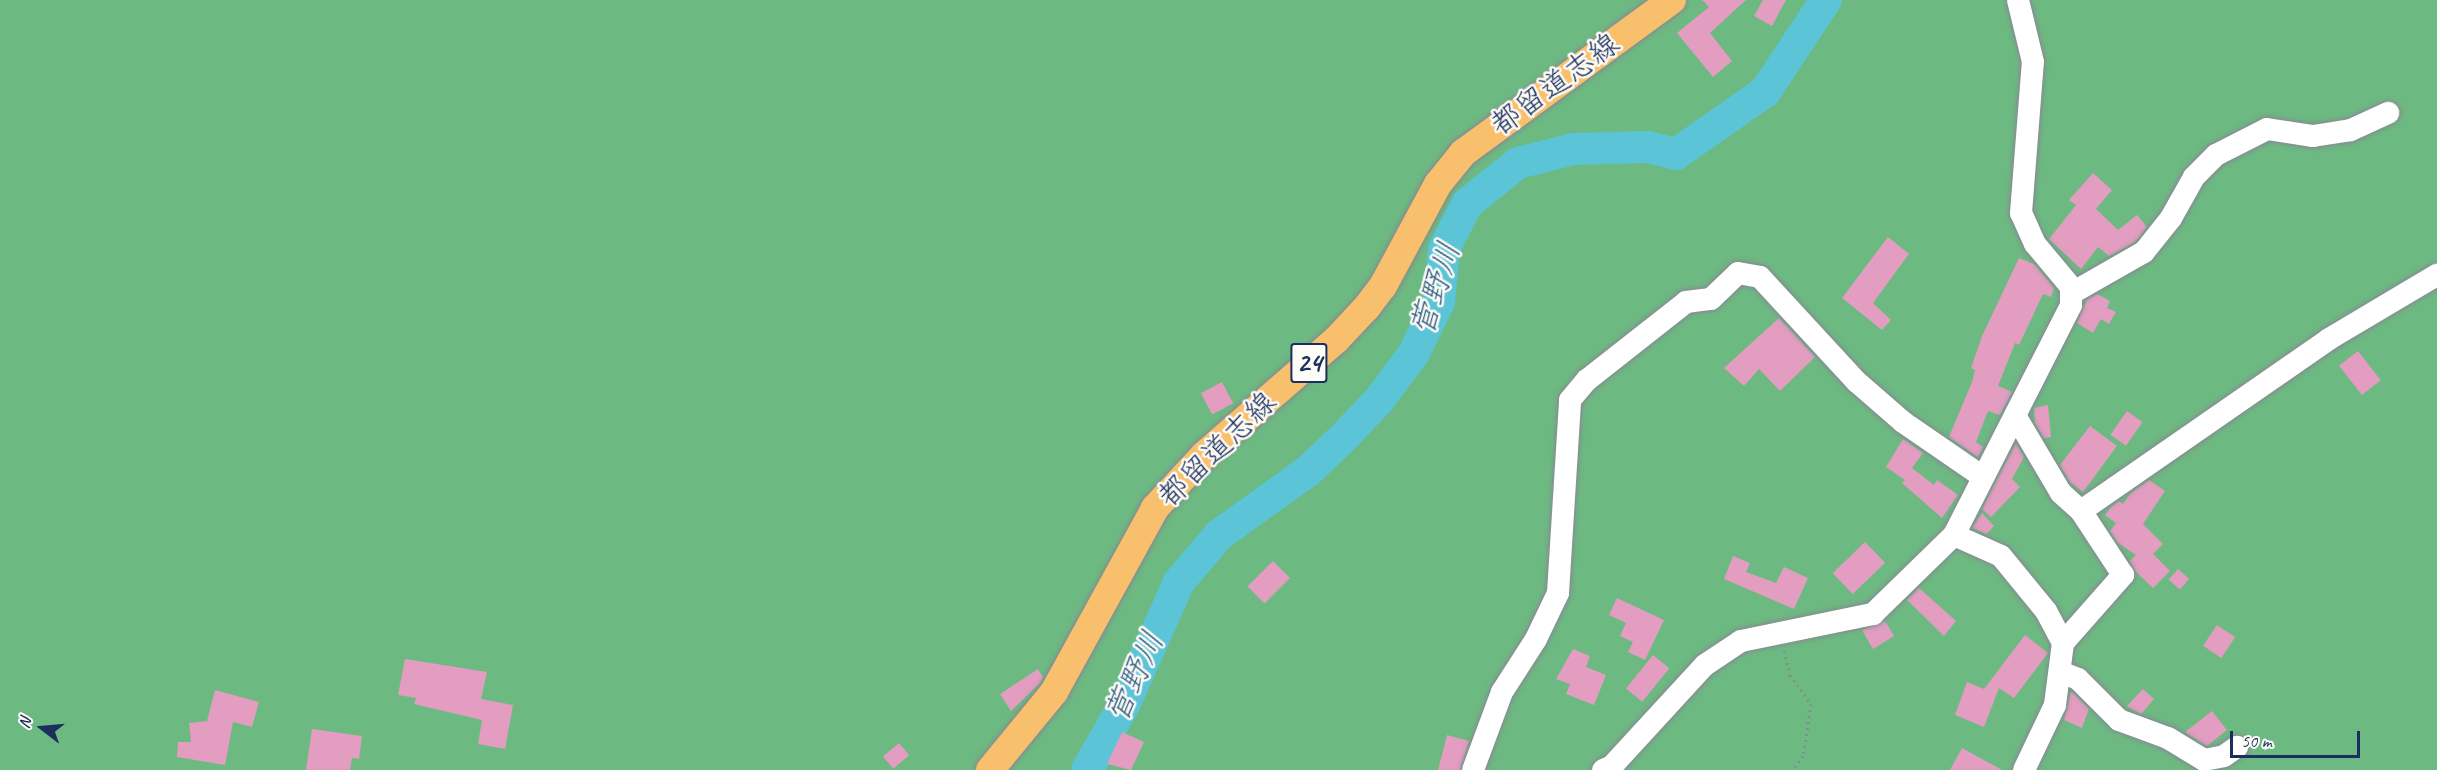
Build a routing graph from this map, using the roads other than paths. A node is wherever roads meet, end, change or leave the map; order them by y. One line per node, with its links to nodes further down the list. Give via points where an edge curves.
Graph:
1 (1672, 0): 13 (main road, 都留道志線 / 24, via 1464,153 1438,184 1383,286 1367,307 1336,340 1204,455 1155,508 1054,692)
2 (2018, 0): 5 (street, via 2033,62 2021,213 2035,244)
3 (2388, 113): 5 (street, via 2351,130 2313,136 2266,129 2216,155 2194,177 2166,226 2144,252)
4 (2437, 275): 8 (street, via 2329,339)
5 (2072, 293): 6 (street, via 2071,305)
6 (2016, 417): 7 (street); 8 (street, via 2061,494)
7 (1983, 477): 9 (street); 14 (street, via 1903,422 1857,382 1760,277 1738,273 1711,299 1686,302 1587,380 1570,400 1558,593 1536,639 1502,692)
8 (2081, 511): 10 (street, via 2123,575)
9 (1954, 535): 10 (street, via 2001,556 2046,611); 15 (street, via 1873,614 1741,641 1705,665 1612,766)
10 (2063, 643): 11 (street)
11 (2060, 672): 12 (street, via 2078,679 2119,720 2168,738 2204,760 2224,756); 16 (street, via 2055,705)
12 (2237, 747)
13 (990, 770)
14 (1473, 770)
15 (1603, 770)
16 (2024, 770)

